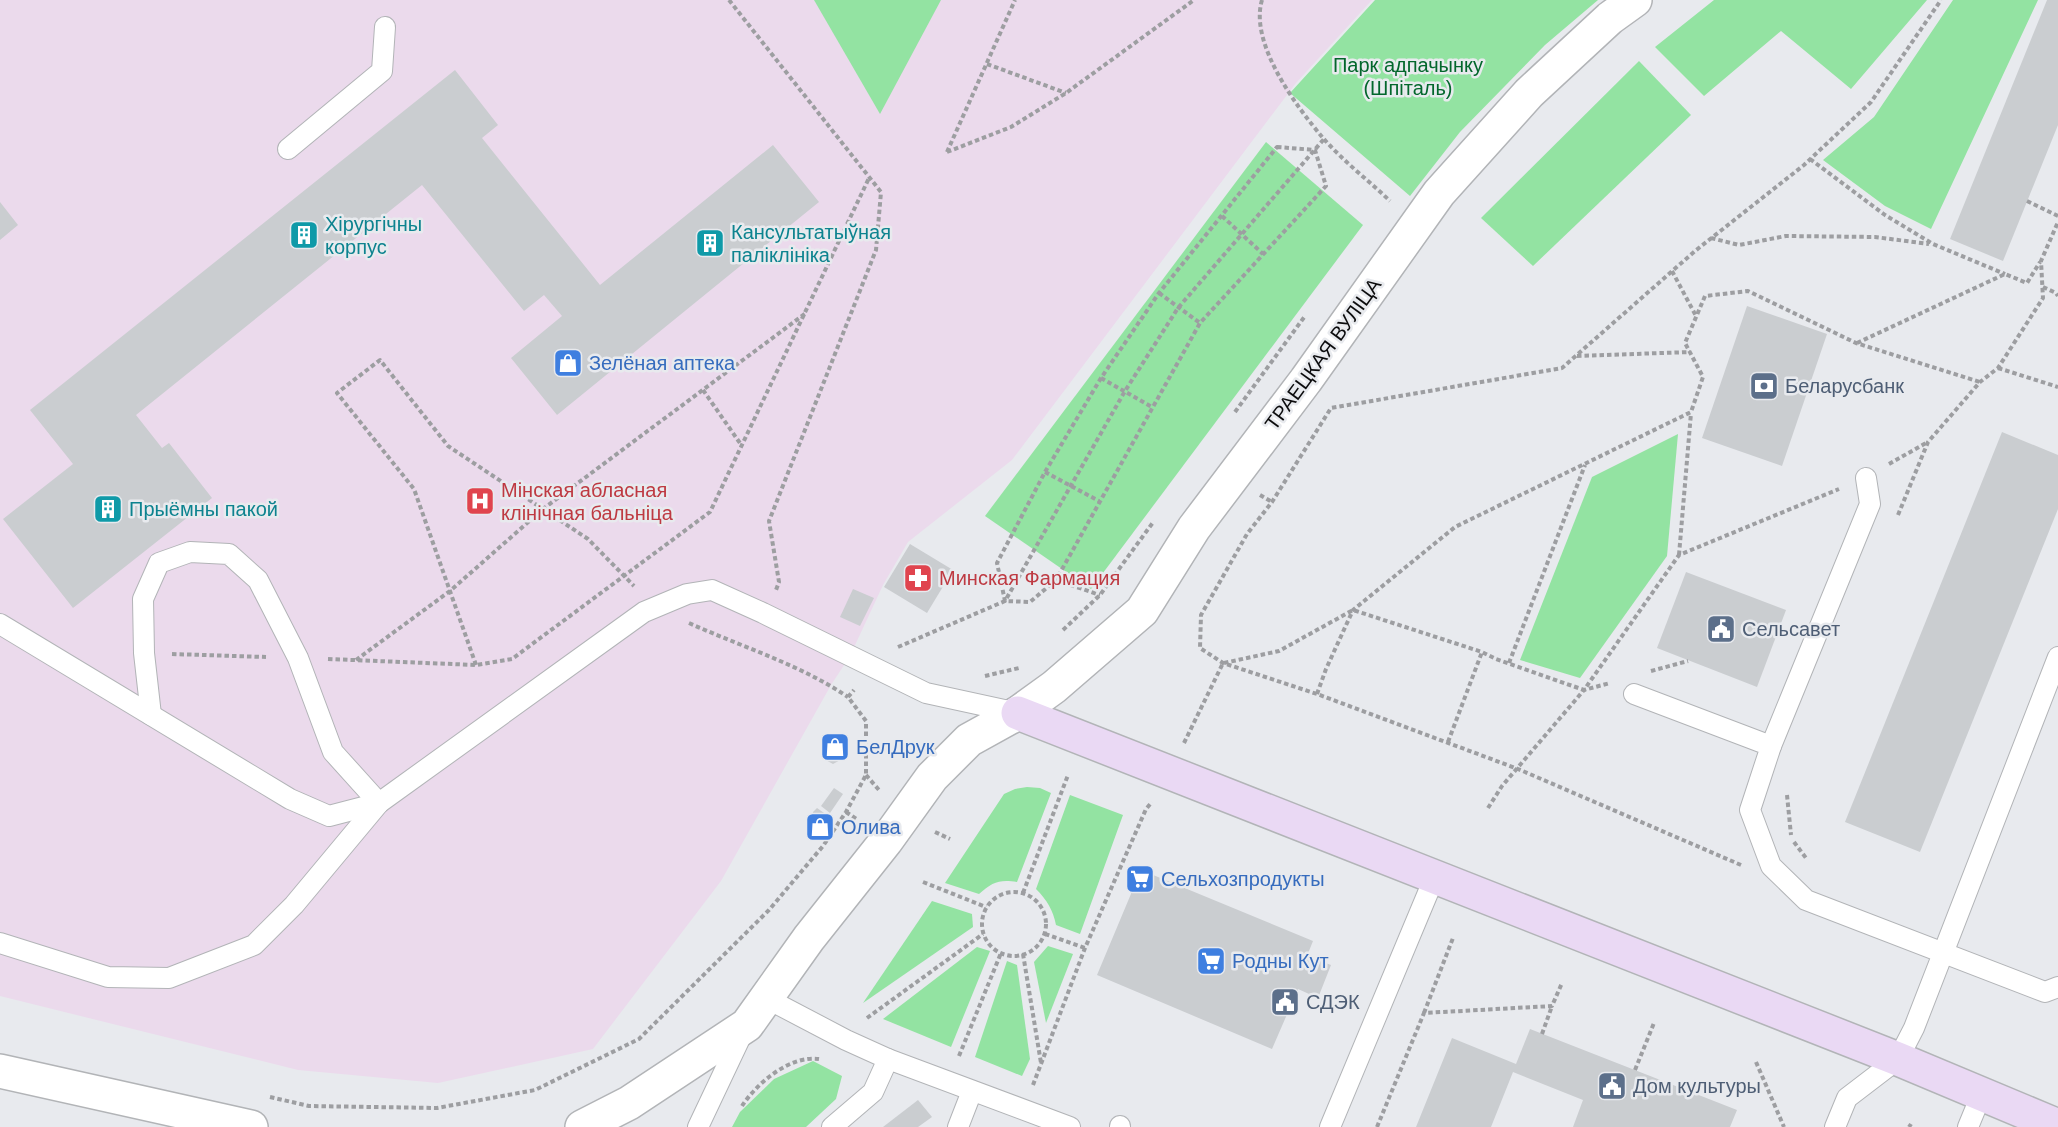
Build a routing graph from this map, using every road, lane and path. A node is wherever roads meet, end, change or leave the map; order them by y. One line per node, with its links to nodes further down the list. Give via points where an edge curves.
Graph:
1 (729, 0): 14 (path)
2 (1015, 0): 8 (path)
3 (1194, 0): 9 (path)
4 (1262, 0): 10 (path, via 1262,38 1275,68)
5 (1635, 0): 89 (street, ТРАЕЦКАЯ ВУЛІЦА, via 1610,18 1530,93 1439,193 1306,380 1194,528 1142,611)
6 (1941, 0): 13 (path, via 1871,102)
7 (385, 27): 11 (lane, via 382,71)
8 (987, 64): 9 (path); 9 (path, via 948,152 1011,127)
9 (1066, 93)
10 (1324, 139): 12 (path); 16 (path)
11 (288, 148)
12 (1315, 150): 19 (path, via 1277,147); 22 (path); 25 (path, via 1326,186)
13 (1809, 159): 23 (path); 24 (path, via 1885,215)
14 (869, 178): 33 (path); 67 (path, via 881,192 876,250 769,521 780,582)
15 (1397, 192): 16 (path)
16 (1390, 201): 18 (path)
17 (2027, 201): 20 (path)
18 (1383, 210)
19 (1222, 216): 22 (path); 30 (path)
20 (2058, 216)
21 (2058, 222): 26 (path)
22 (1242, 235): 25 (path); 32 (path)
23 (1711, 238): 24 (path, via 1739,245 1786,236 1875,237); 27 (path)
24 (1933, 244): 28 (path)
25 (1263, 254): 36 (path)
26 (2041, 261): 28 (path, via 2027,283); 29 (path)
27 (1672, 272): 35 (path); 39 (path)
28 (2005, 274): 37 (path)
29 (2043, 287): 31 (path); 40 (path, via 2043,297)
30 (1159, 293): 32 (path); 41 (path)
31 (2058, 296)
32 (1178, 308): 36 (path); 45 (path)
33 (806, 313): 44 (path); 50 (path)
34 (1305, 316): 47 (path)
35 (1696, 317): 37 (path, via 1705,296 1748,291); 38 (path, via 1685,343)
36 (1200, 323): 46 (path)
37 (1856, 343): 42 (path)
38 (1690, 352): 39 (path); 48 (path, via 1703,377)
39 (1576, 356): 77 (path, via 1562,368 1331,408 1272,502 1247,534 1201,615 1200,648)
40 (1998, 368): 42 (path); 43 (path)
41 (1101, 378): 45 (path); 52 (path)
42 (1980, 382): 49 (path)
43 (2058, 387)
44 (703, 390): 50 (path); 56 (path)
45 (1125, 391): 46 (path); 54 (path)
46 (1152, 407): 55 (path)
47 (1234, 412)
48 (1691, 412): 51 (path); 59 (path)
49 (1928, 442): 53 (path); 57 (path)
50 (742, 446): 60 (path, via 710,512)
51 (1585, 465): 66 (path, via 1455,527); 78 (path)
52 (1045, 472): 54 (path); 64 (path, via 997,563)
53 (1866, 477): 59 (path); 93 (lane, via 1870,504)
54 (1070, 485): 55 (path); 64 (path)
55 (1099, 501): 61 (path)
56 (543, 509): 60 (path, via 588,539); 62 (path); 62 (path, via 448,446 380,360 336,393 414,489)
57 (1898, 516)
58 (1156, 518): 63 (path)
59 (1679, 555): 85 (path)
60 (624, 575): 65 (path); 79 (path, via 512,659)
61 (1056, 580): 63 (path); 64 (path, via 1030,602)
62 (450, 591): 75 (path); 79 (path)
63 (1100, 595): 69 (path)
64 (1005, 601): 70 (path, via 897,648)
65 (655, 608): 67 (lane, via 687,594 712,590); 88 (path, via 831,685); 97 (lane, via 644,612)
66 (1353, 610): 71 (path); 77 (path, via 1279,651); 86 (path)
67 (764, 613): 80 (lane)
68 (0, 624): 90 (lane)
69 (1057, 635)
70 (906, 652)
71 (1482, 652): 78 (path); 91 (path)
72 (144, 653): 74 (path); 74 (lane, via 143,599 159,563 190,552 229,554 258,580); 90 (lane)
73 (2058, 657): 113 (lane)
74 (298, 658): 75 (path); 97 (lane, via 333,753)
75 (356, 660): 79 (path)
76 (1688, 661): 82 (path)
77 (1223, 663): 86 (path); 92 (path)
78 (1509, 663): 85 (path)
79 (476, 665)
80 (874, 666): 88 (path); 89 (lane, via 926,693)
81 (1023, 668): 83 (path)
82 (1646, 672)
83 (982, 677)
84 (1615, 681): 85 (path)
85 (1584, 690): 94 (path)
86 (1317, 694): 91 (path)
87 (1634, 694): 93 (lane)
88 (848, 697): 133 (path, via 866,721 866,776 846,812 769,910 639,1039 535,1090 437,1108 309,1106)
89 (1018, 713): 102 (main road); 116 (street, ТРАЕЦКАЯ ВУЛІЦА, via 969,740 932,777)
90 (152, 715): 97 (lane, via 290,799 329,816)
91 (1448, 742): 94 (path)
92 (1184, 743)
93 (1771, 746): 113 (lane, via 1750,810 1771,866 1806,900)
94 (1518, 769): 98 (path); 101 (path, via 1741,864)
95 (1068, 776): 104 (path)
96 (1789, 789): 100 (path, via 1786,798 1792,839)
97 (379, 803): 109 (lane, via 294,905 254,945 169,978 108,977)
98 (1488, 808)
99 (1146, 809): 110 (path)
100 (1806, 858)
101 (1749, 871)
102 (1435, 876): 124 (main road); 143 (lane)
103 (923, 882): 105 (path)
104 (1023, 892): 105 (path, via 995,897); 107 (path, via 1043,909)
105 (986, 907): 106 (path, via 981,920)
106 (983, 934): 111 (path, via 990,946); 122 (path, via 865,1019)
107 (1045, 934): 110 (path); 112 (path, via 1035,948)
108 (1453, 938): 118 (path)
109 (0, 943)
110 (1085, 948): 126 (path)
111 (1001, 953): 112 (path); 129 (path)
112 (1023, 954): 126 (path)
113 (1942, 954): 115 (lane, via 2045,992); 124 (lane)
114 (1562, 983): 117 (path)
115 (2058, 987)
116 (766, 998): 120 (street, ТРАЕЦКАЯ ВУЛІЦА); 122 (lane)
117 (1552, 1006): 118 (path); 121 (path)
118 (1424, 1013): 144 (path)
119 (1654, 1023): 127 (path)
120 (747, 1025): 138 (street, via 629,1103); 139 (lane)
121 (1542, 1034)
122 (846, 1040): 123 (lane); 134 (path, via 830,1061 809,1058 782,1068 755,1088)
123 (888, 1059): 129 (lane); 140 (lane, via 873,1092)
124 (1898, 1059): 132 (main road); 146 (lane, via 1847,1098)
125 (1756, 1062): 145 (path)
126 (1041, 1064): 130 (path)
127 (1635, 1070)
128 (0, 1071): 135 (street)
129 (948, 1082): 131 (lane)
130 (1032, 1087)
131 (972, 1090): 141 (lane); 142 (lane)
132 (1982, 1093): 136 (main road); 147 (lane)
133 (264, 1095)
134 (739, 1109)
135 (220, 1123): 137 (street)
136 (2058, 1126)
137 (251, 1127)
138 (582, 1127)
139 (698, 1127)
140 (832, 1127)
141 (958, 1127)
142 (1070, 1127)
143 (1330, 1127)
144 (1377, 1127)
145 (1784, 1127)
146 (1835, 1127)
147 (1968, 1127)

